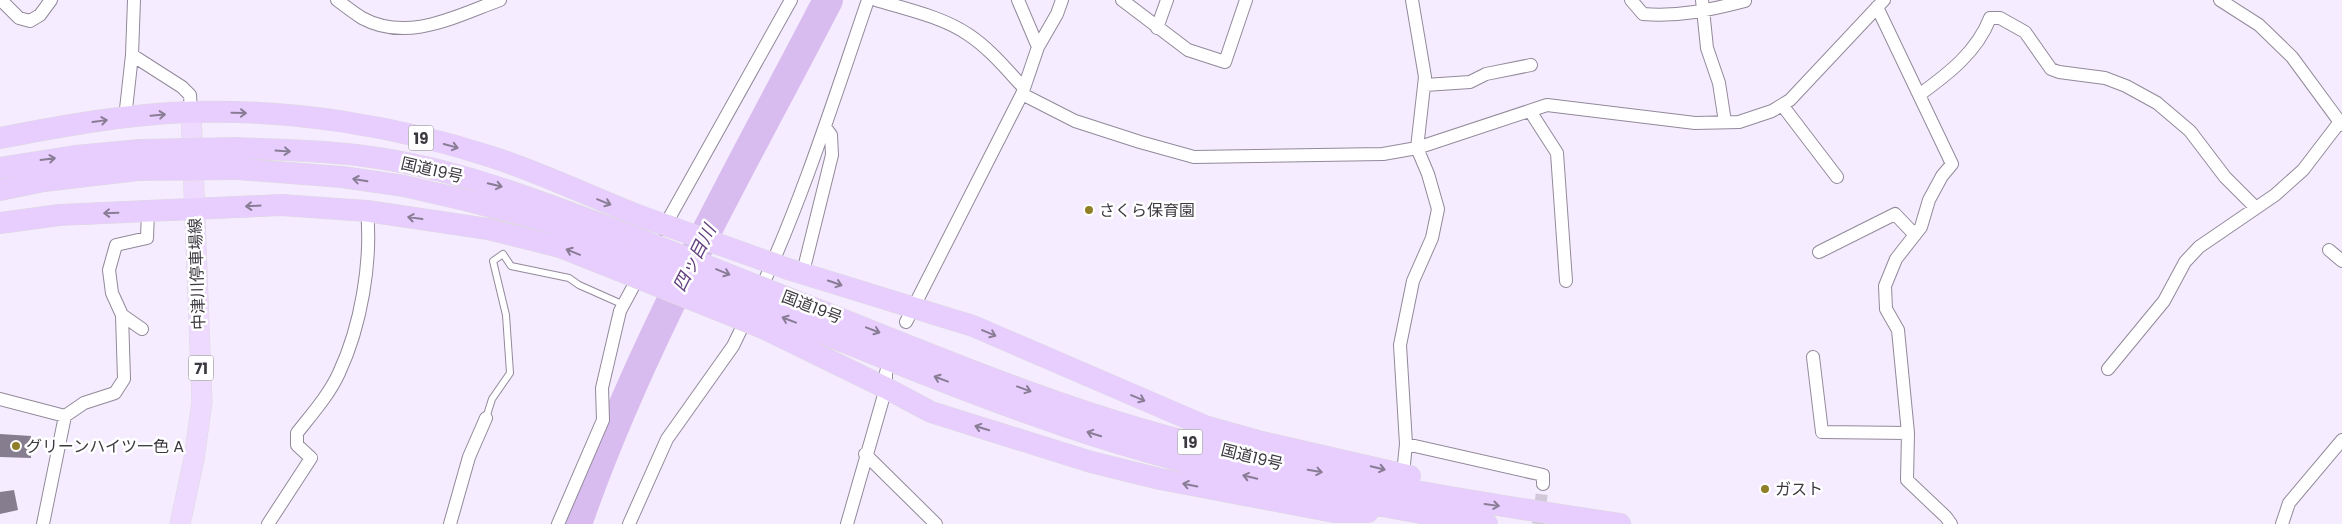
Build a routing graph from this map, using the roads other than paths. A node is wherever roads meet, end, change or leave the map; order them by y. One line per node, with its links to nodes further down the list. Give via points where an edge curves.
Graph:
1 (1, 0): 2 (street, via 19,18 30,21 40,15)
2 (51, 0)
3 (134, 0): 22 (street)
4 (337, 0): 5 (street, via 362,18 398,29 438,23)
5 (500, 0)
6 (791, 0): 53 (street)
7 (868, 0): 33 (street)
8 (876, 0): 25 (street, via 936,19 968,34 990,52)
9 (1018, 0): 21 (street)
10 (1062, 0): 21 (street)
11 (1122, 0): 20 (street)
12 (1167, 0): 20 (street)
13 (1246, 0): 20 (street, via 1225,62 1188,50)
14 (1412, 0): 24 (street)
15 (1631, 0): 19 (street, via 1643,14 1666,16)
16 (2220, 0): 32 (street, via 2259,25 2292,57)
17 (1745, 1): 19 (street)
18 (1880, 3): 26 (street); 27 (street)
19 (1702, 6): 31 (street, via 1707,48 1719,83)
20 (1157, 28)
21 (1038, 47): 25 (street)
22 (132, 55): 29 (street, via 182,86 190,95); 30 (street)
23 (1531, 65): 24 (street, via 1486,74 1470,82)
24 (1425, 85): 35 (street)
25 (1023, 91): 35 (street, via 1075,121 1194,157 1360,156); 54 (street)
26 (1919, 95): 40 (street, via 1946,76 1971,51 1990,18 2000,18 2025,32 2051,68 2105,78 2156,103 2190,131 2224,177); 46 (street, via 1952,164 1929,200 1922,227)
27 (1782, 105): 31 (street, via 1740,122); 38 (street)
28 (1530, 111): 31 (street, via 1547,105 1696,123); 35 (street); 52 (street, via 1557,152)
29 (191, 112): 30 (highway, 19, one-way to 29); 41 (main road, 中津川停車場線 / 71); 45 (highway, 19, one-way to 45, via 324,120 381,129 493,157)
30 (125, 118): 34 (highway, 19, one-way to 30)
31 (1725, 122)
32 (2341, 124): 40 (street, via 2303,170)
33 (825, 127): 51 (street, via 831,135 832,155); 78 (street, via 781,244 733,346 667,440)
34 (0, 138)
35 (1417, 148): 66 (street, via 1438,209 1432,238 1413,280 1400,344)
36 (139, 160): 37 (highway, 国道19号 / 19, one-way to 36, via 75,156); 39 (highway, 国道19号 / 19); 45 (highway, 国道19号 / 19, one-way to 45, bridge, via 235,148 364,156 502,187); 50 (highway, 国道19号 / 19, one-way to 36, bridge, via 553,223 422,190 342,177)
37 (0, 168)
38 (1837, 177)
39 (0, 190)
40 (2256, 208): 59 (street, via 2199,247 2185,262 2164,301)
41 (195, 210): 42 (highway, 19); 43 (highway, 19, one-way to 41, via 281,205); 74 (main road, 中津川停車場線 / 71, via 202,402)
42 (148, 211): 44 (highway, 19, one-way to 44, via 58,215); 55 (street, via 147,238 116,245 109,270 112,294)
43 (367, 211): 50 (highway, 19, one-way to 43, via 488,229); 75 (street, via 370,239 362,298 349,348 339,374 297,433 297,444 311,458)
44 (0, 223)
45 (634, 225): 51 (highway, 19, bridge); 70 (highway, 国道19号 / 19, one-way to 70, bridge, via 778,294 1081,410 1279,465)
46 (1915, 235): 48 (street, via 1895,214); 64 (street, via 1896,259 1885,286 1886,309 1898,330)
47 (2329, 250): 49 (street)
48 (1819, 252)
49 (2342, 261)
50 (621, 263): 56 (highway, 19, bridge)
51 (796, 270): 54 (highway, 19, one-way to 54)
52 (1566, 281)
53 (624, 305): 63 (lane, via 569,278 511,266 503,254 498,257 494,261 506,315 510,373 492,400); 77 (street, via 602,388 603,420)
54 (909, 315): 68 (highway, 19, one-way to 68, via 973,326 1204,426)
55 (122, 316): 57 (street); 62 (street, via 124,379 115,393 84,402)
56 (765, 320): 60 (highway, 19); 71 (highway, 国道19号 / 19, one-way to 56, via 1182,462 1042,419)
57 (142, 329)
58 (1813, 357): 64 (street, via 1822,432)
59 (2108, 369)
60 (886, 380): 67 (street); 71 (highway, 19, one-way to 60, via 1334,512 1160,479 1091,462 931,412)
61 (0, 399): 62 (street)
62 (65, 416): 73 (street)
63 (486, 418): 76 (street, via 469,457)
64 (1908, 433): 82 (street, via 1907,480)
65 (2342, 440): 83 (street, via 2289,502)
66 (1406, 444): 68 (street); 69 (street, via 1543,475)
67 (866, 454): 72 (street); 79 (street)
68 (1404, 474): 70 (highway, 19, via 1440,482)
69 (1543, 484)
70 (1465, 501): 81 (highway, 国道19号 / 19, one-way to 81)
71 (1411, 518): 80 (highway, 国道19号 / 19)
72 (933, 523)
73 (43, 524)
74 (180, 524)
75 (268, 524)
76 (450, 524)
77 (558, 524)
78 (629, 524)
79 (847, 524)
80 (1487, 524)
81 (1620, 524)
82 (1951, 524)
83 (2282, 524)

